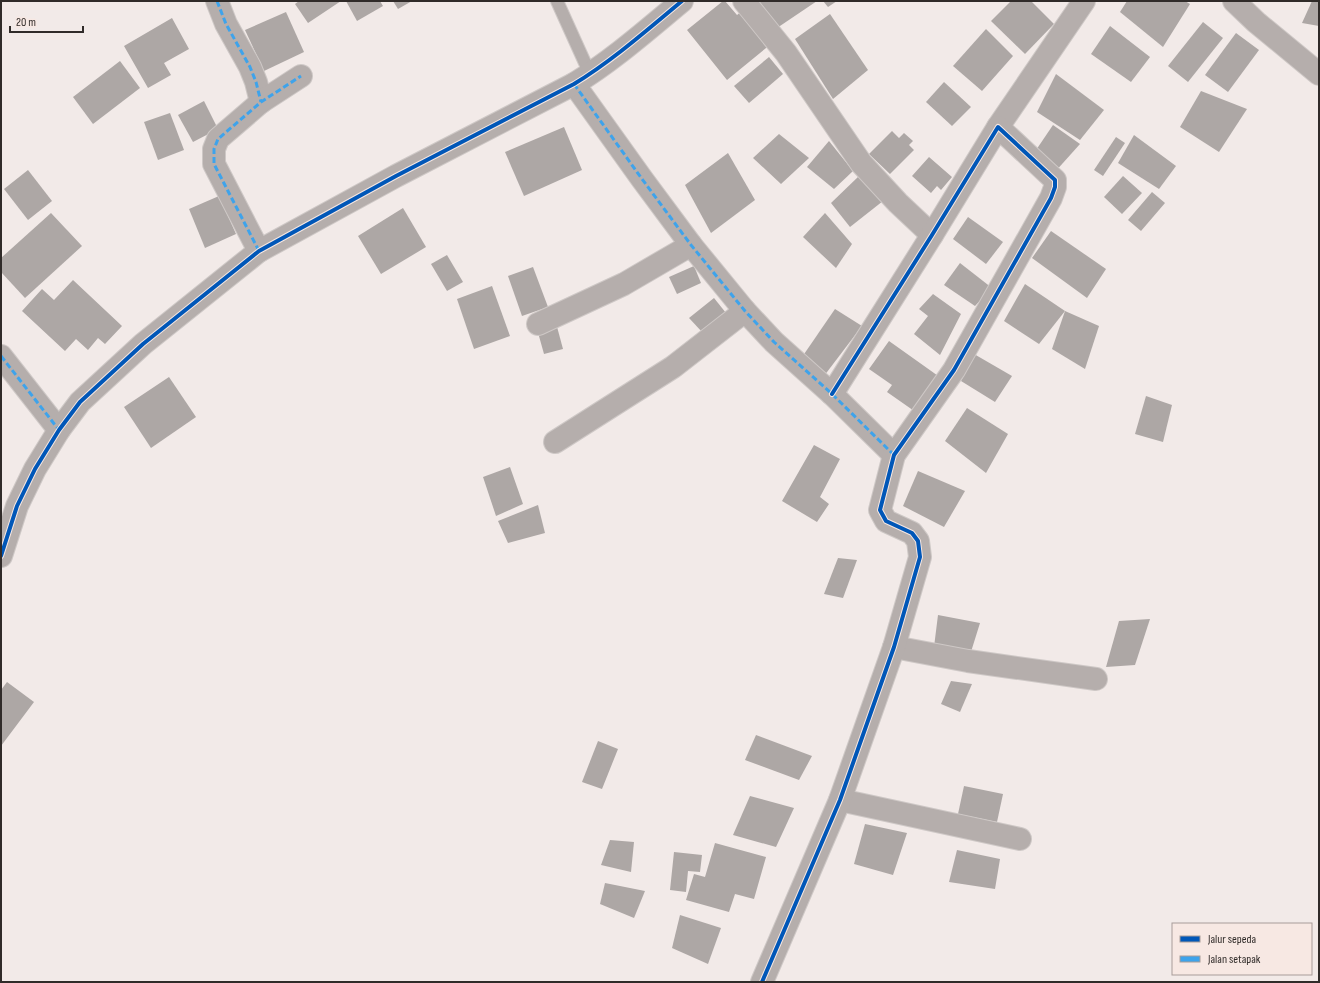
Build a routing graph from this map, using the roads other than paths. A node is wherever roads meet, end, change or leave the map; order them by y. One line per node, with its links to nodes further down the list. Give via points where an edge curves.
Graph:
1 (217, 1): 10 (street, via 226,24 250,68)
2 (557, 1): 9 (lane)
3 (682, 1): 9 (street)
4 (744, 1): 12 (street, via 786,53 861,163)
5 (1084, 1): 11 (street)
6 (1234, 1): 7 (street)
7 (1319, 74)
8 (301, 76): 10 (street)
9 (582, 79): 13 (street, via 642,179); 14 (street)
10 (261, 102): 14 (street, via 218,139 214,149 214,164)
11 (998, 127): 12 (street); 21 (street, via 1055,180 1055,187 1038,222 954,370)
12 (932, 235): 18 (street)
13 (691, 245): 15 (street); 16 (street, via 624,284)
14 (259, 251): 19 (street, via 143,344 80,402)
15 (745, 311): 18 (street, via 774,342); 20 (street, via 673,367)
16 (538, 324)
17 (1, 356): 19 (street)
18 (832, 394): 21 (street)
19 (59, 430): 22 (street, via 35,469 17,506)
20 (555, 442)
21 (894, 455): 23 (street, via 880,510 886,521 912,533 918,541 920,557)
22 (1, 555)
23 (894, 648): 24 (street); 25 (street)
24 (1096, 679)
25 (840, 800): 26 (street); 27 (street)
26 (1020, 839)
27 (762, 982)

